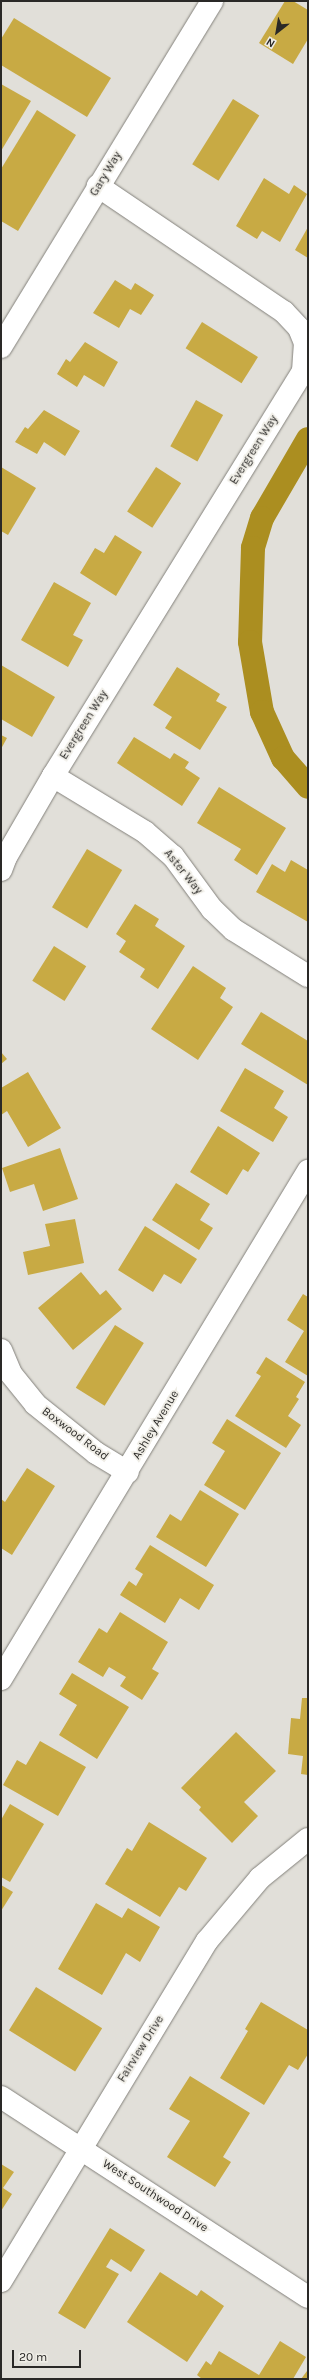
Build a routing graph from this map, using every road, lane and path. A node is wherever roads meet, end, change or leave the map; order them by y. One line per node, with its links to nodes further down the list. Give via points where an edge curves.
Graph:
1 (212, 1): 2 (street, Gary Way)
2 (98, 186): 3 (street, Gary Way); 4 (street, Evergreen Way, via 284,312 299,328 305,343 304,362 303,371)
3 (1, 347)
4 (53, 776): 5 (street, Evergreen Way); 6 (street, Aster Way, via 145,832 173,856 212,909 234,930)
5 (1, 870)
6 (308, 976)
7 (308, 1171): 9 (street, Ashley Avenue)
8 (1, 1350): 9 (street, Boxwood Road, via 11,1374 35,1404 96,1453)
9 (128, 1472): 10 (street, Ashley Avenue)
10 (1, 1679)
11 (308, 1839): 13 (street, Fairview Drive, via 260,1878 207,1941)
12 (1, 2097): 13 (street, West Southwood Drive)
13 (81, 2147): 14 (street, Fairview Drive, via 63,2182); 15 (street, West Southwood Drive)
14 (1, 2281)
15 (308, 2297)

